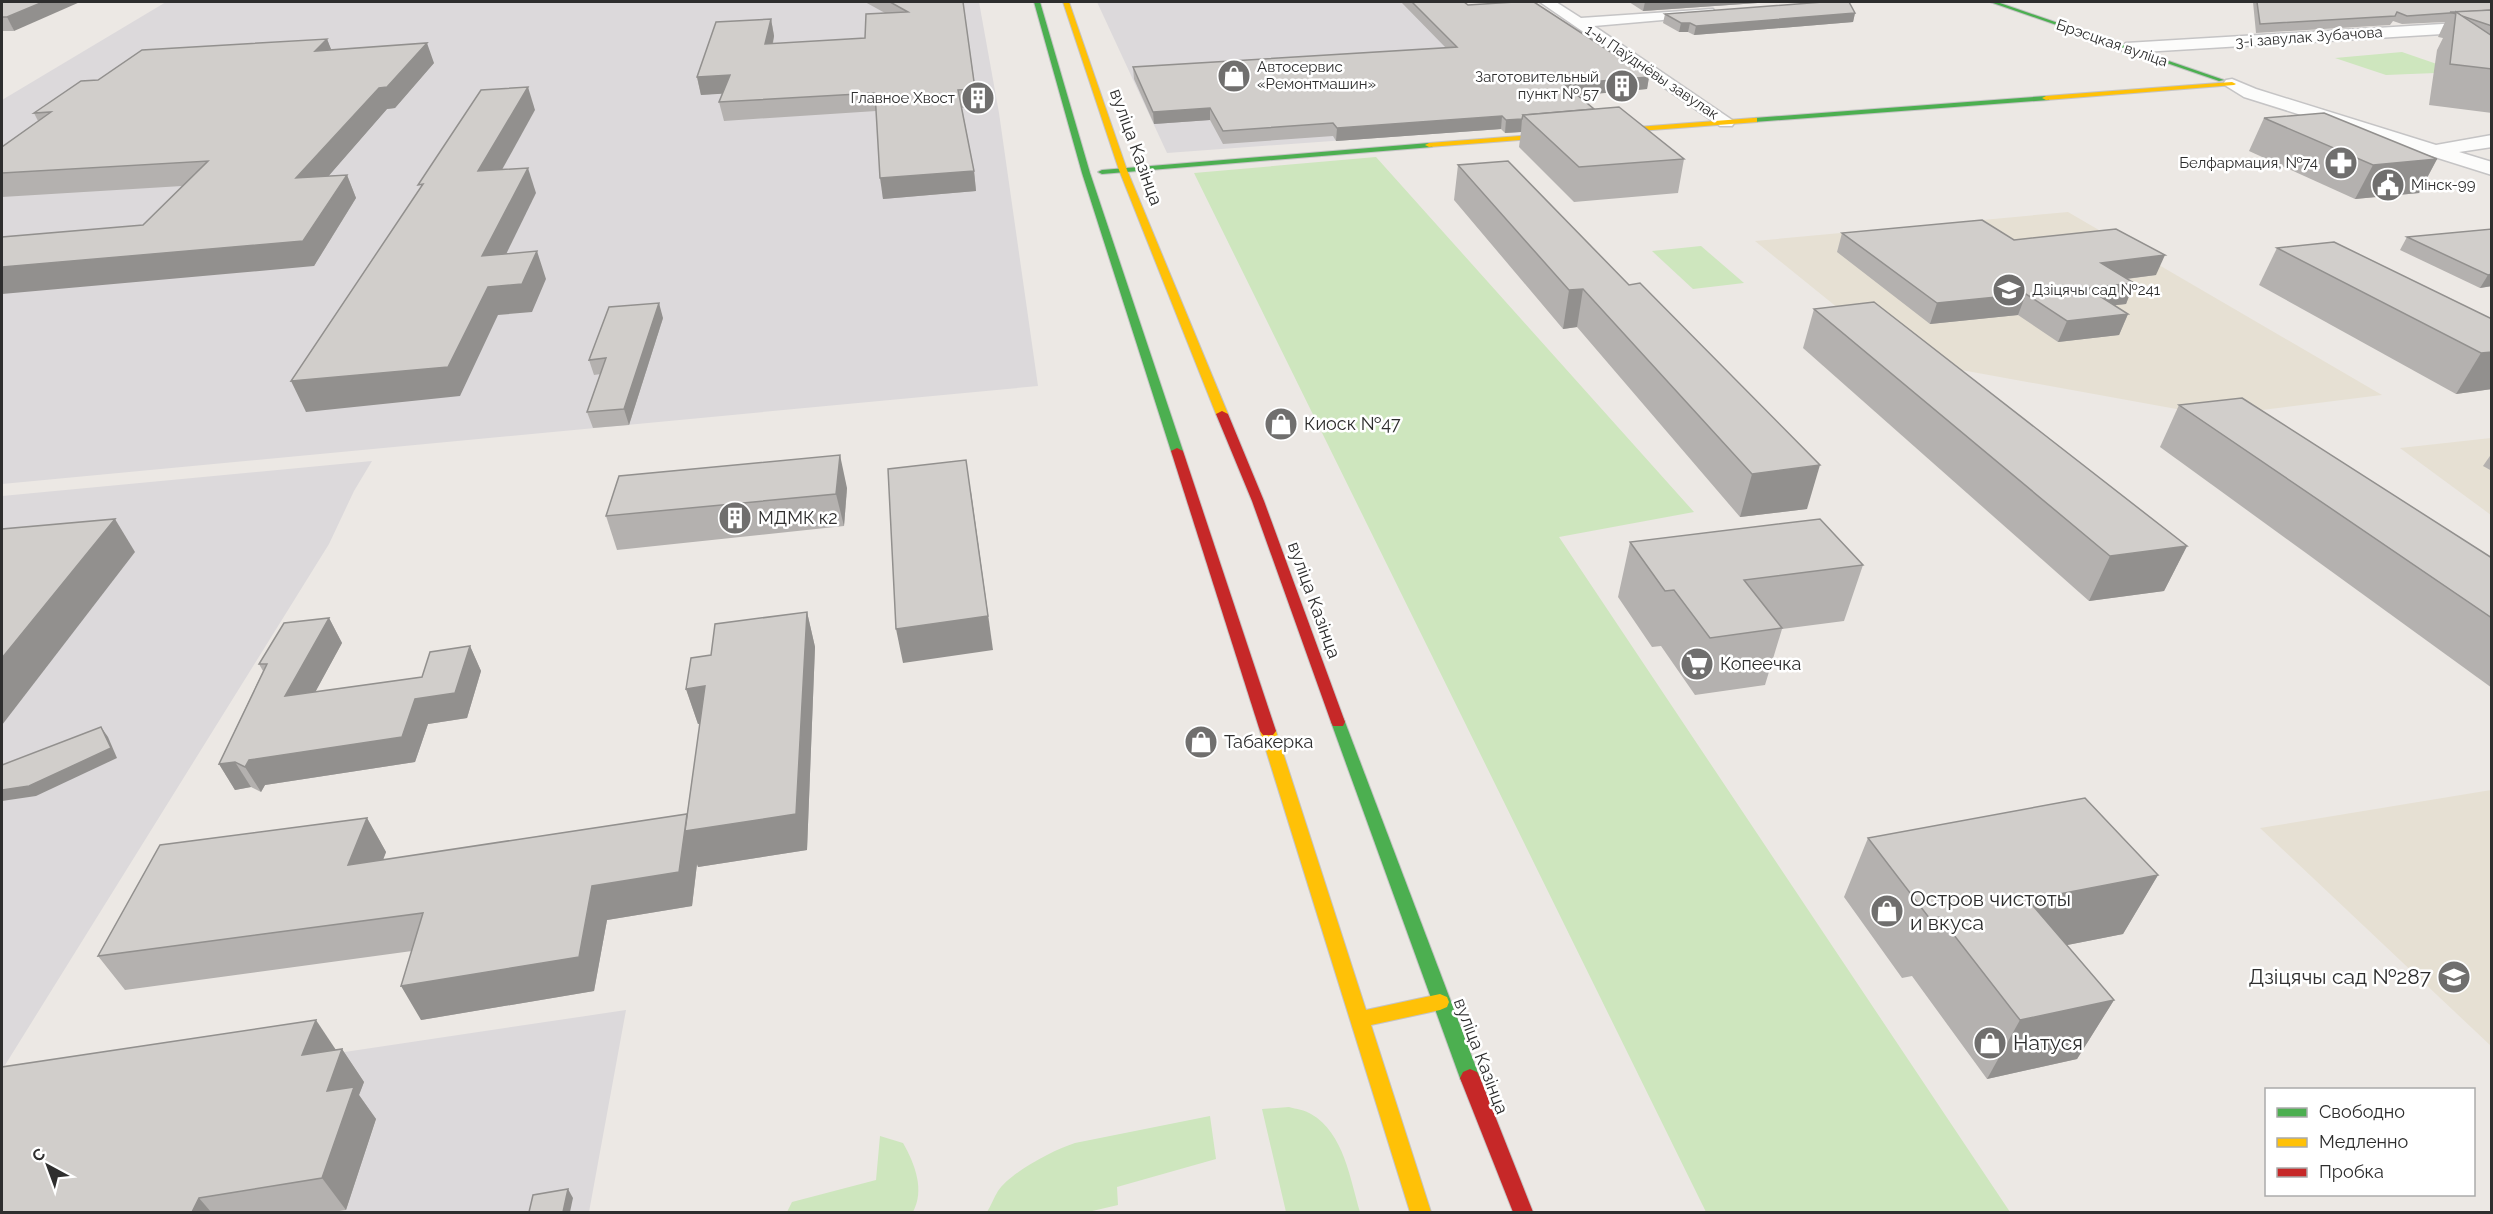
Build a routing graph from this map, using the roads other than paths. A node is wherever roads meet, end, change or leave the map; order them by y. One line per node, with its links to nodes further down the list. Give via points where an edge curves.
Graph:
1 (1037, 2): 10 (main road)
2 (1066, 2): 9 (main road, вуліца Казінца)
3 (1547, 2): 6 (street, 1-ы Паўднёвы завулак)
4 (1993, 2): 8 (main road, Брэсцкая вуліца)
5 (1718, 12): 6 (street)
6 (1579, 22): 12 (street, 1-ы Паўднёвы завулак)
7 (2492, 26): 8 (street, 3-і завулак Зубачова)
8 (2127, 48): 11 (main road, Брэсцкая вуліца)
9 (1084, 55): 10 (main road, via 1066,52); 16 (main road, вуліца Казінца)
10 (1053, 56): 17 (main road)
11 (2232, 84): 12 (main road); 14 (street, Брэсцкая вуліца, via 2384,137)
12 (1726, 122): 16 (main road)
13 (2492, 141): 14 (street)
14 (2437, 150): 15 (street, Брэсцкая вуліца)
15 (2492, 169)
16 (1123, 170): 17 (main road); 18 (main road, вуліца Казінца, via 1210,396 1258,501)
17 (1086, 173): 19 (main road, via 1166,401)
18 (1440, 1002): 19 (main road); 21 (main road, вуліца Казінца)
19 (1361, 1019): 20 (main road)
20 (1421, 1212)
21 (1523, 1212)

